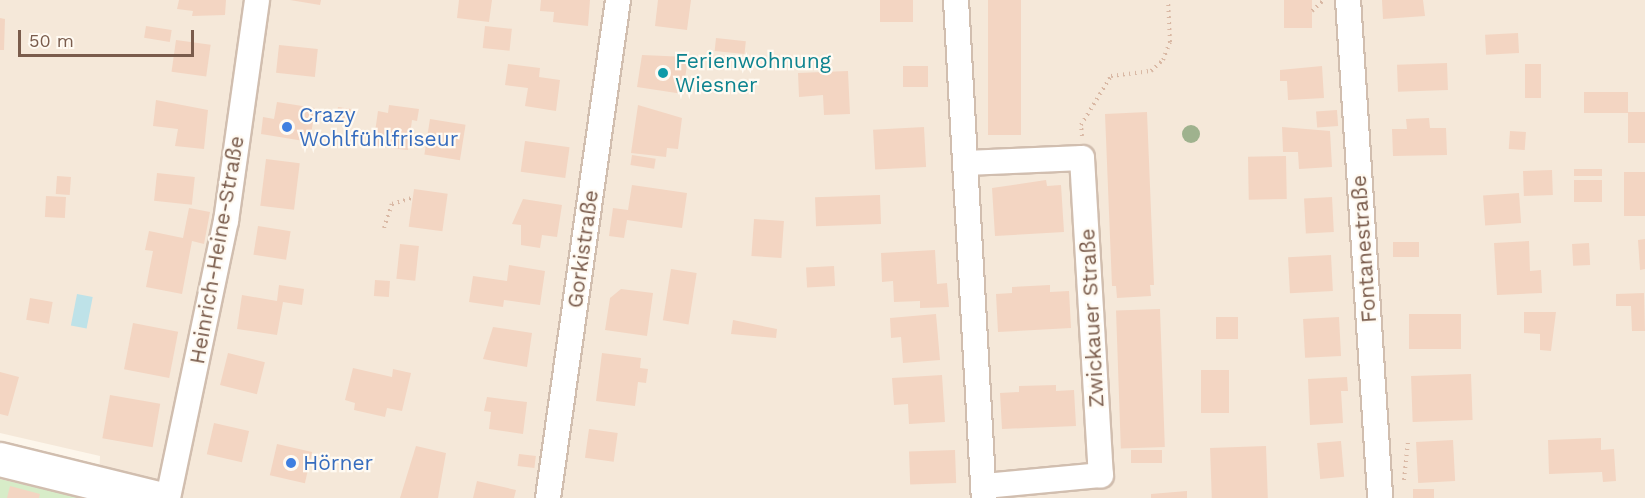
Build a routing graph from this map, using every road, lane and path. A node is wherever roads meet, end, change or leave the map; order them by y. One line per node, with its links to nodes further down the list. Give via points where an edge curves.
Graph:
1 (257, 0): 17 (street, Heinrich-Heine-Straße, via 226,220)
2 (618, 0): 18 (street, Gorkistraße)
3 (956, 0): 9 (street, Zwickauer Straße)
4 (1168, 0): 8 (path, via 1170,42 1163,60 1151,71 1111,76 1082,125)
5 (1324, 0): 7 (path)
6 (1348, 0): 15 (street, Fontanestraße)
7 (1312, 11)
8 (1082, 158): 9 (street); 14 (street, Zwickauer Straße, via 1101,476)
9 (966, 163): 14 (street, Zwickauer Straße)
10 (412, 198): 11 (path, via 392,204)
11 (384, 228)
12 (1408, 442): 15 (path, via 1409,462)
13 (0, 459): 16 (main road)
14 (984, 492)
15 (1390, 494)
16 (158, 498)
17 (168, 498)
18 (548, 498)

